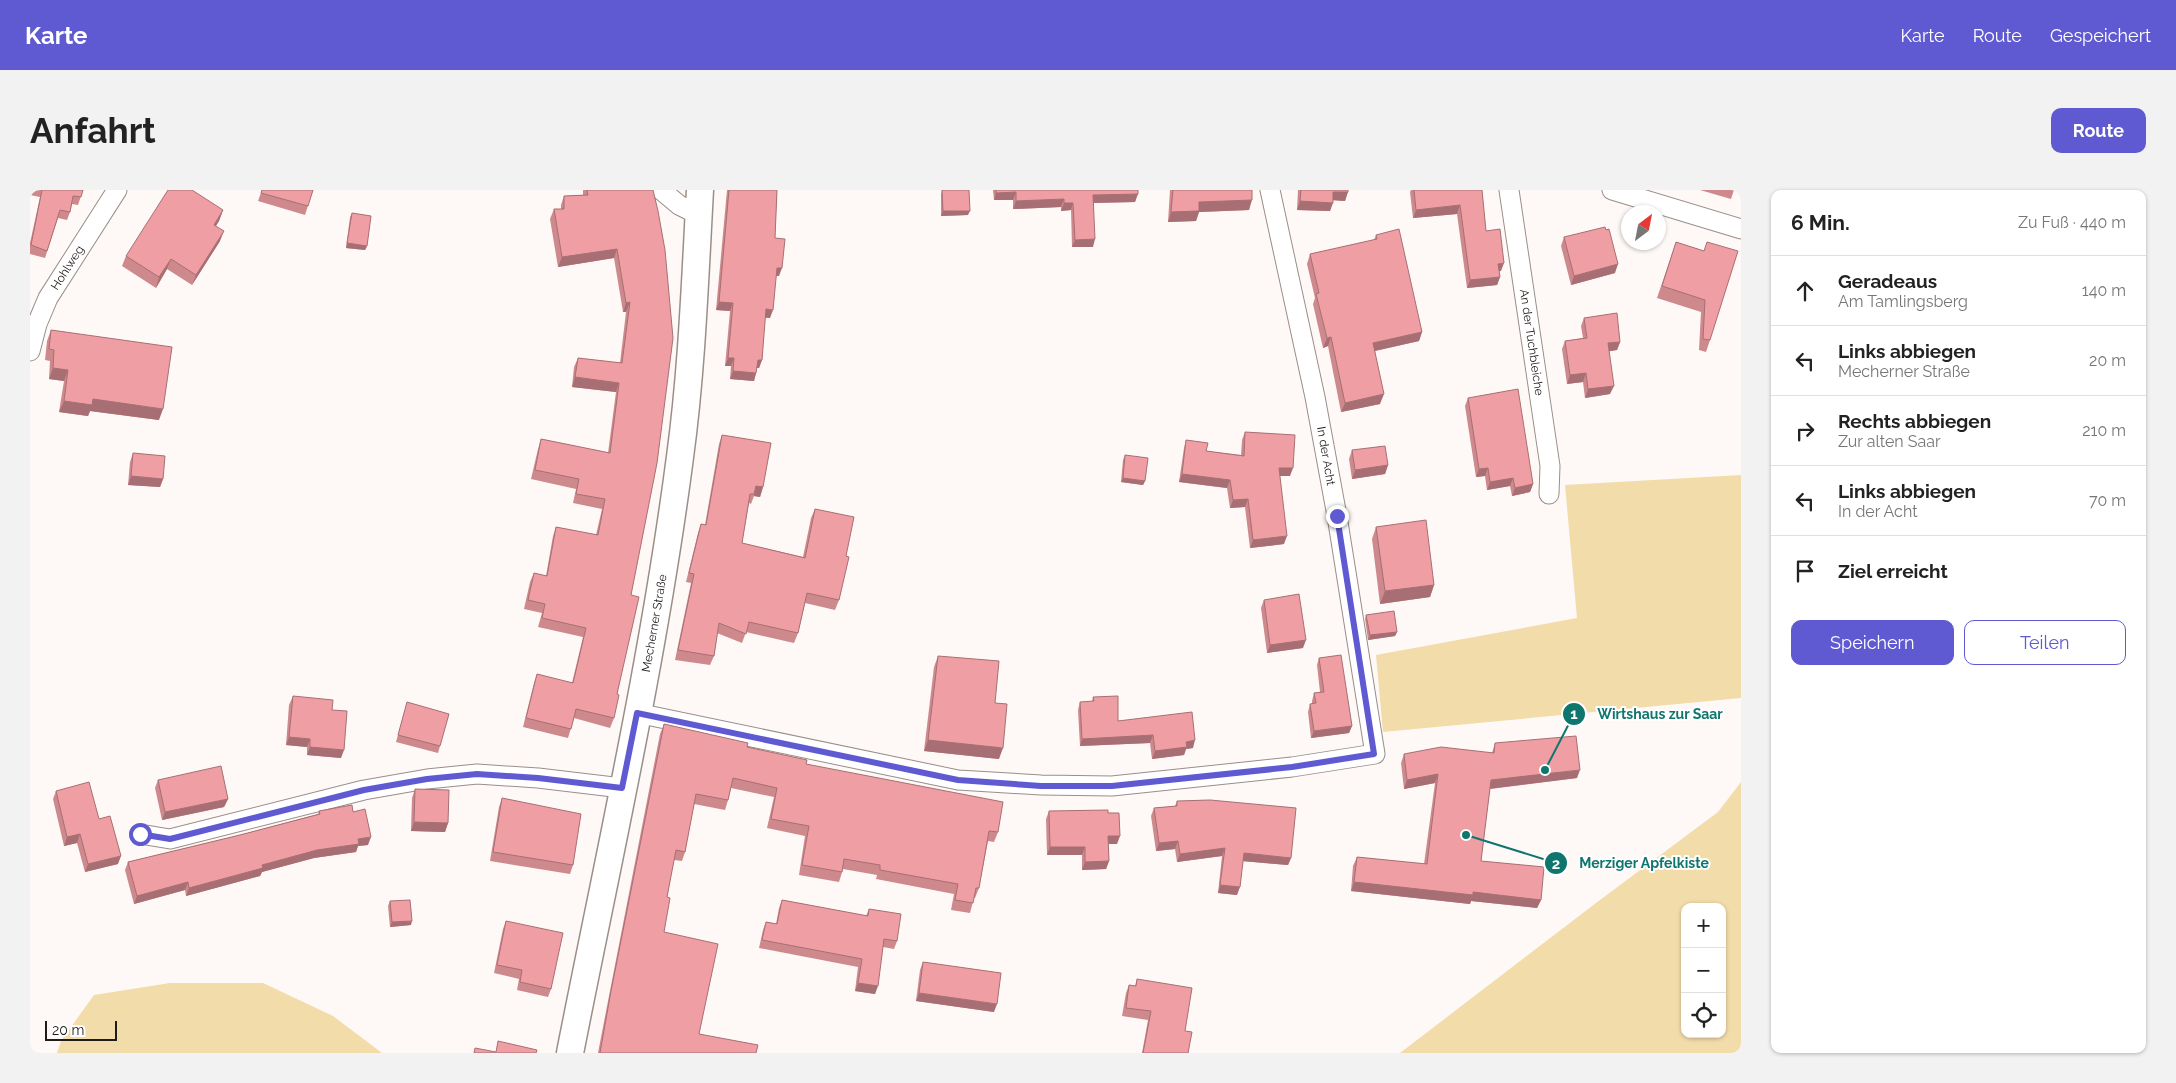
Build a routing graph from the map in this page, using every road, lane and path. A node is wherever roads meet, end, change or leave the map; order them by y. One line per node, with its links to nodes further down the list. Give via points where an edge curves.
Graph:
1 (117, 190): 8 (street, Hohlweg, via 48,298 36,324)
2 (662, 190): 6 (street, via 679,205)
3 (1270, 190): 10 (street, In der Acht, via 1317,406 1374,754 1282,768 1122,785 1041,786 958,780)
4 (1509, 190): 9 (street, An der Tuchbleiche, via 1550,466)
5 (1612, 190): 7 (street)
6 (700, 203): 10 (main road, Mecherner Straße, via 681,456)
7 (1741, 229)
8 (30, 351)
9 (1549, 494)
10 (637, 713): 11 (main road, Mecherner Straße)
11 (622, 788): 12 (street, via 477,774 364,790 170,839); 13 (main road, Mecherner Straße)
12 (140, 834)
13 (570, 1053)

